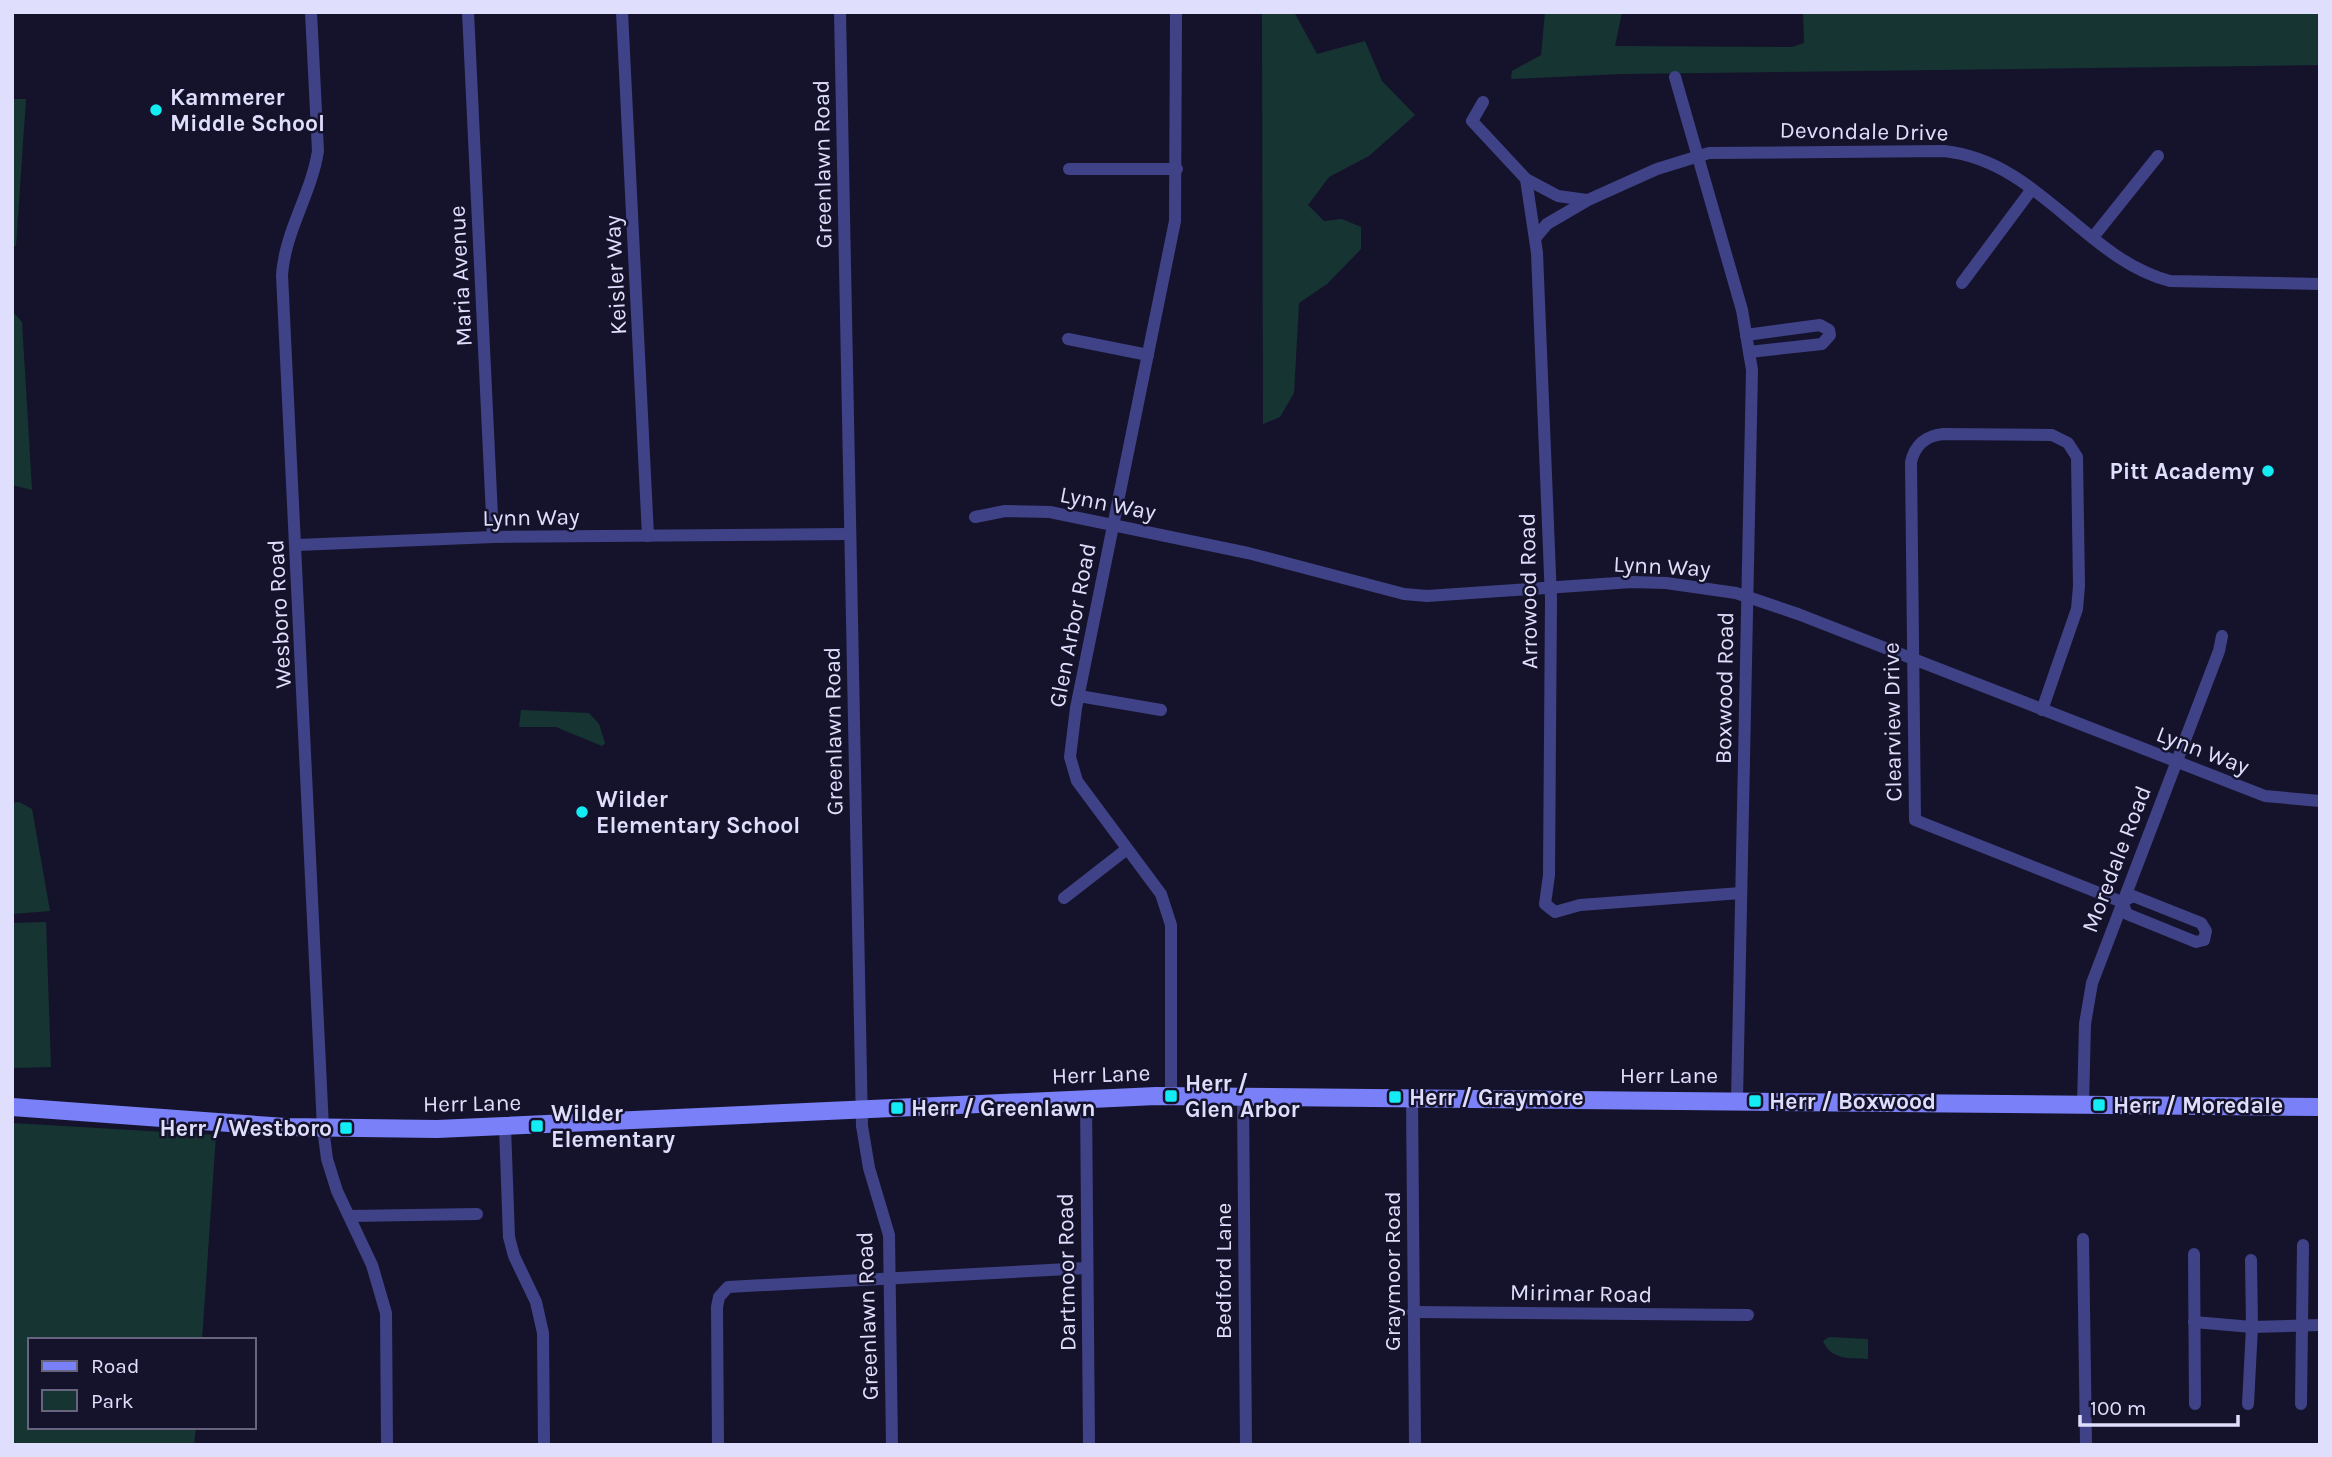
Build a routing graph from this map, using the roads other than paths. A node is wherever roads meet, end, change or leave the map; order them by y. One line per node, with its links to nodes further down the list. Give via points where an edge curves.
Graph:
1 (311, 12): 28 (street, Wesboro Road, via 318,152 314,174 288,237 282,275)
2 (468, 12): 27 (street, Maria Avenue)
3 (622, 12): 26 (street, Keisler Way)
4 (840, 12): 25 (street, Greenlawn Road)
5 (1176, 12): 11 (street, Glen Arbor Road)
6 (1675, 77): 8 (street, Boxwood Road)
7 (1483, 102): 12 (street, via 1472,117 1474,125)
8 (1698, 156): 13 (street, Devondale Drive, via 1755,151 1944,151 1987,160); 14 (street, Devondale Drive); 19 (street, Boxwood Road)
9 (2158, 156): 15 (street)
10 (1069, 169): 11 (street)
11 (1177, 169): 22 (street, Glen Arbor Road, via 1175,221)
12 (1526, 179): 14 (street, via 1558,197); 16 (street, Arrowood Road)
13 (2032, 189): 15 (street, Devondale Drive); 17 (street)
14 (1588, 200): 16 (street, Devondale Drive)
15 (2094, 236): 18 (street, Devondale Drive, via 2141,271 2171,281)
16 (1535, 237): 29 (street, Arrowood Road)
17 (1962, 283)
18 (2320, 284)
19 (1746, 335): 21 (street, Boxwood Road); 21 (street, via 1820,325 1830,335 1822,344)
20 (1068, 339): 22 (street)
21 (1749, 352): 30 (street, Boxwood Road)
22 (1148, 355): 24 (street, Glen Arbor Road)
23 (975, 517): 24 (street, Lynn Way, via 1029,510)
24 (1113, 526): 29 (street, Lynn Way, via 1404,594); 33 (street, Glen Arbor Road)
25 (850, 534): 26 (street, Lynn Way); 50 (street, Greenlawn Road)
26 (648, 536): 27 (street, Lynn Way)
27 (493, 537): 28 (street, Lynn Way)
28 (297, 544): 52 (street, Wesboro Road)
29 (1550, 588): 30 (street, Lynn Way, via 1666,583); 39 (street, Arrowood Road, via 1549,875 1545,904 1555,912 1580,905)
30 (1747, 597): 32 (street, Lynn Way); 39 (street, Boxwood Road)
31 (2222, 636): 36 (street, Moredale Road)
32 (1913, 659): 34 (street, Lynn Way); 34 (street, Clearview Drive, via 1911,462 1919,444 1943,434 2060,437 2074,449 2078,467 2078,598 2070,636); 41 (street, Clearview Drive, via 1915,820)
33 (1079, 696): 35 (street); 38 (street, Glen Arbor Road, via 1070,740 1073,773)
34 (2042, 709): 36 (street, Lynn Way)
35 (1161, 710)
36 (2177, 762): 37 (street, Lynn Way, via 2265,796); 41 (street, Moredale Road)
37 (2320, 801)
38 (1127, 849): 40 (street); 42 (street, Glen Arbor Road, via 1161,894 1170,916)
39 (1741, 892): 46 (street, Boxwood Road)
40 (1064, 898)
41 (2122, 902): 41 (street, via 2133,896 2190,919 2205,926 2206,936 2196,942 2127,914); 47 (street, Moredale Road, via 2088,999)
42 (1171, 1096): 43 (main road, Herr Lane); 45 (main road, Herr Lane)
43 (1243, 1096): 44 (main road, Herr Lane); 75 (street, Bedford Lane)
44 (1412, 1097): 46 (main road, Herr Lane); 61 (street, Graymoor Road)
45 (1086, 1099): 50 (main road, Herr Lane); 59 (street, Dartmoor Road)
46 (1737, 1100): 47 (main road, Herr Lane)
47 (2083, 1105): 49 (main road, Herr Lane)
48 (12, 1107): 52 (main road, Herr Lane)
49 (2320, 1107)
50 (862, 1108): 51 (main road, Herr Lane); 60 (street, Greenlawn Road, via 865,1151 889,1236)
51 (505, 1127): 52 (main road, Herr Lane); 71 (street, via 509,1237 536,1302 543,1333)
52 (323, 1128): 54 (street, Wesboro Road, via 327,1159)
53 (477, 1214): 54 (street)
54 (350, 1216): 70 (street, Wesboro Road, via 372,1265 386,1313)
55 (2083, 1239): 77 (street)
56 (2303, 1245): 66 (street)
57 (2194, 1254): 63 (street)
58 (2251, 1260): 65 (street)
59 (1087, 1268): 60 (street); 74 (street, Dartmoor Road)
60 (890, 1277): 72 (street, via 736,1285 723,1291 717,1307); 73 (street, Greenlawn Road)
61 (1413, 1312): 62 (street, Mirimar Road); 76 (street, Graymoor Road)
62 (1748, 1315)
63 (2194, 1322): 65 (street); 67 (street)
64 (2320, 1325): 66 (street)
65 (2252, 1327): 66 (street); 68 (street)
66 (2301, 1327): 69 (street)
67 (2195, 1404)
68 (2248, 1404)
69 (2301, 1404)
70 (387, 1445)
71 (544, 1445)
72 (718, 1445)
73 (892, 1445)
74 (1089, 1445)
75 (1246, 1445)
76 (1415, 1445)
77 (2086, 1445)

